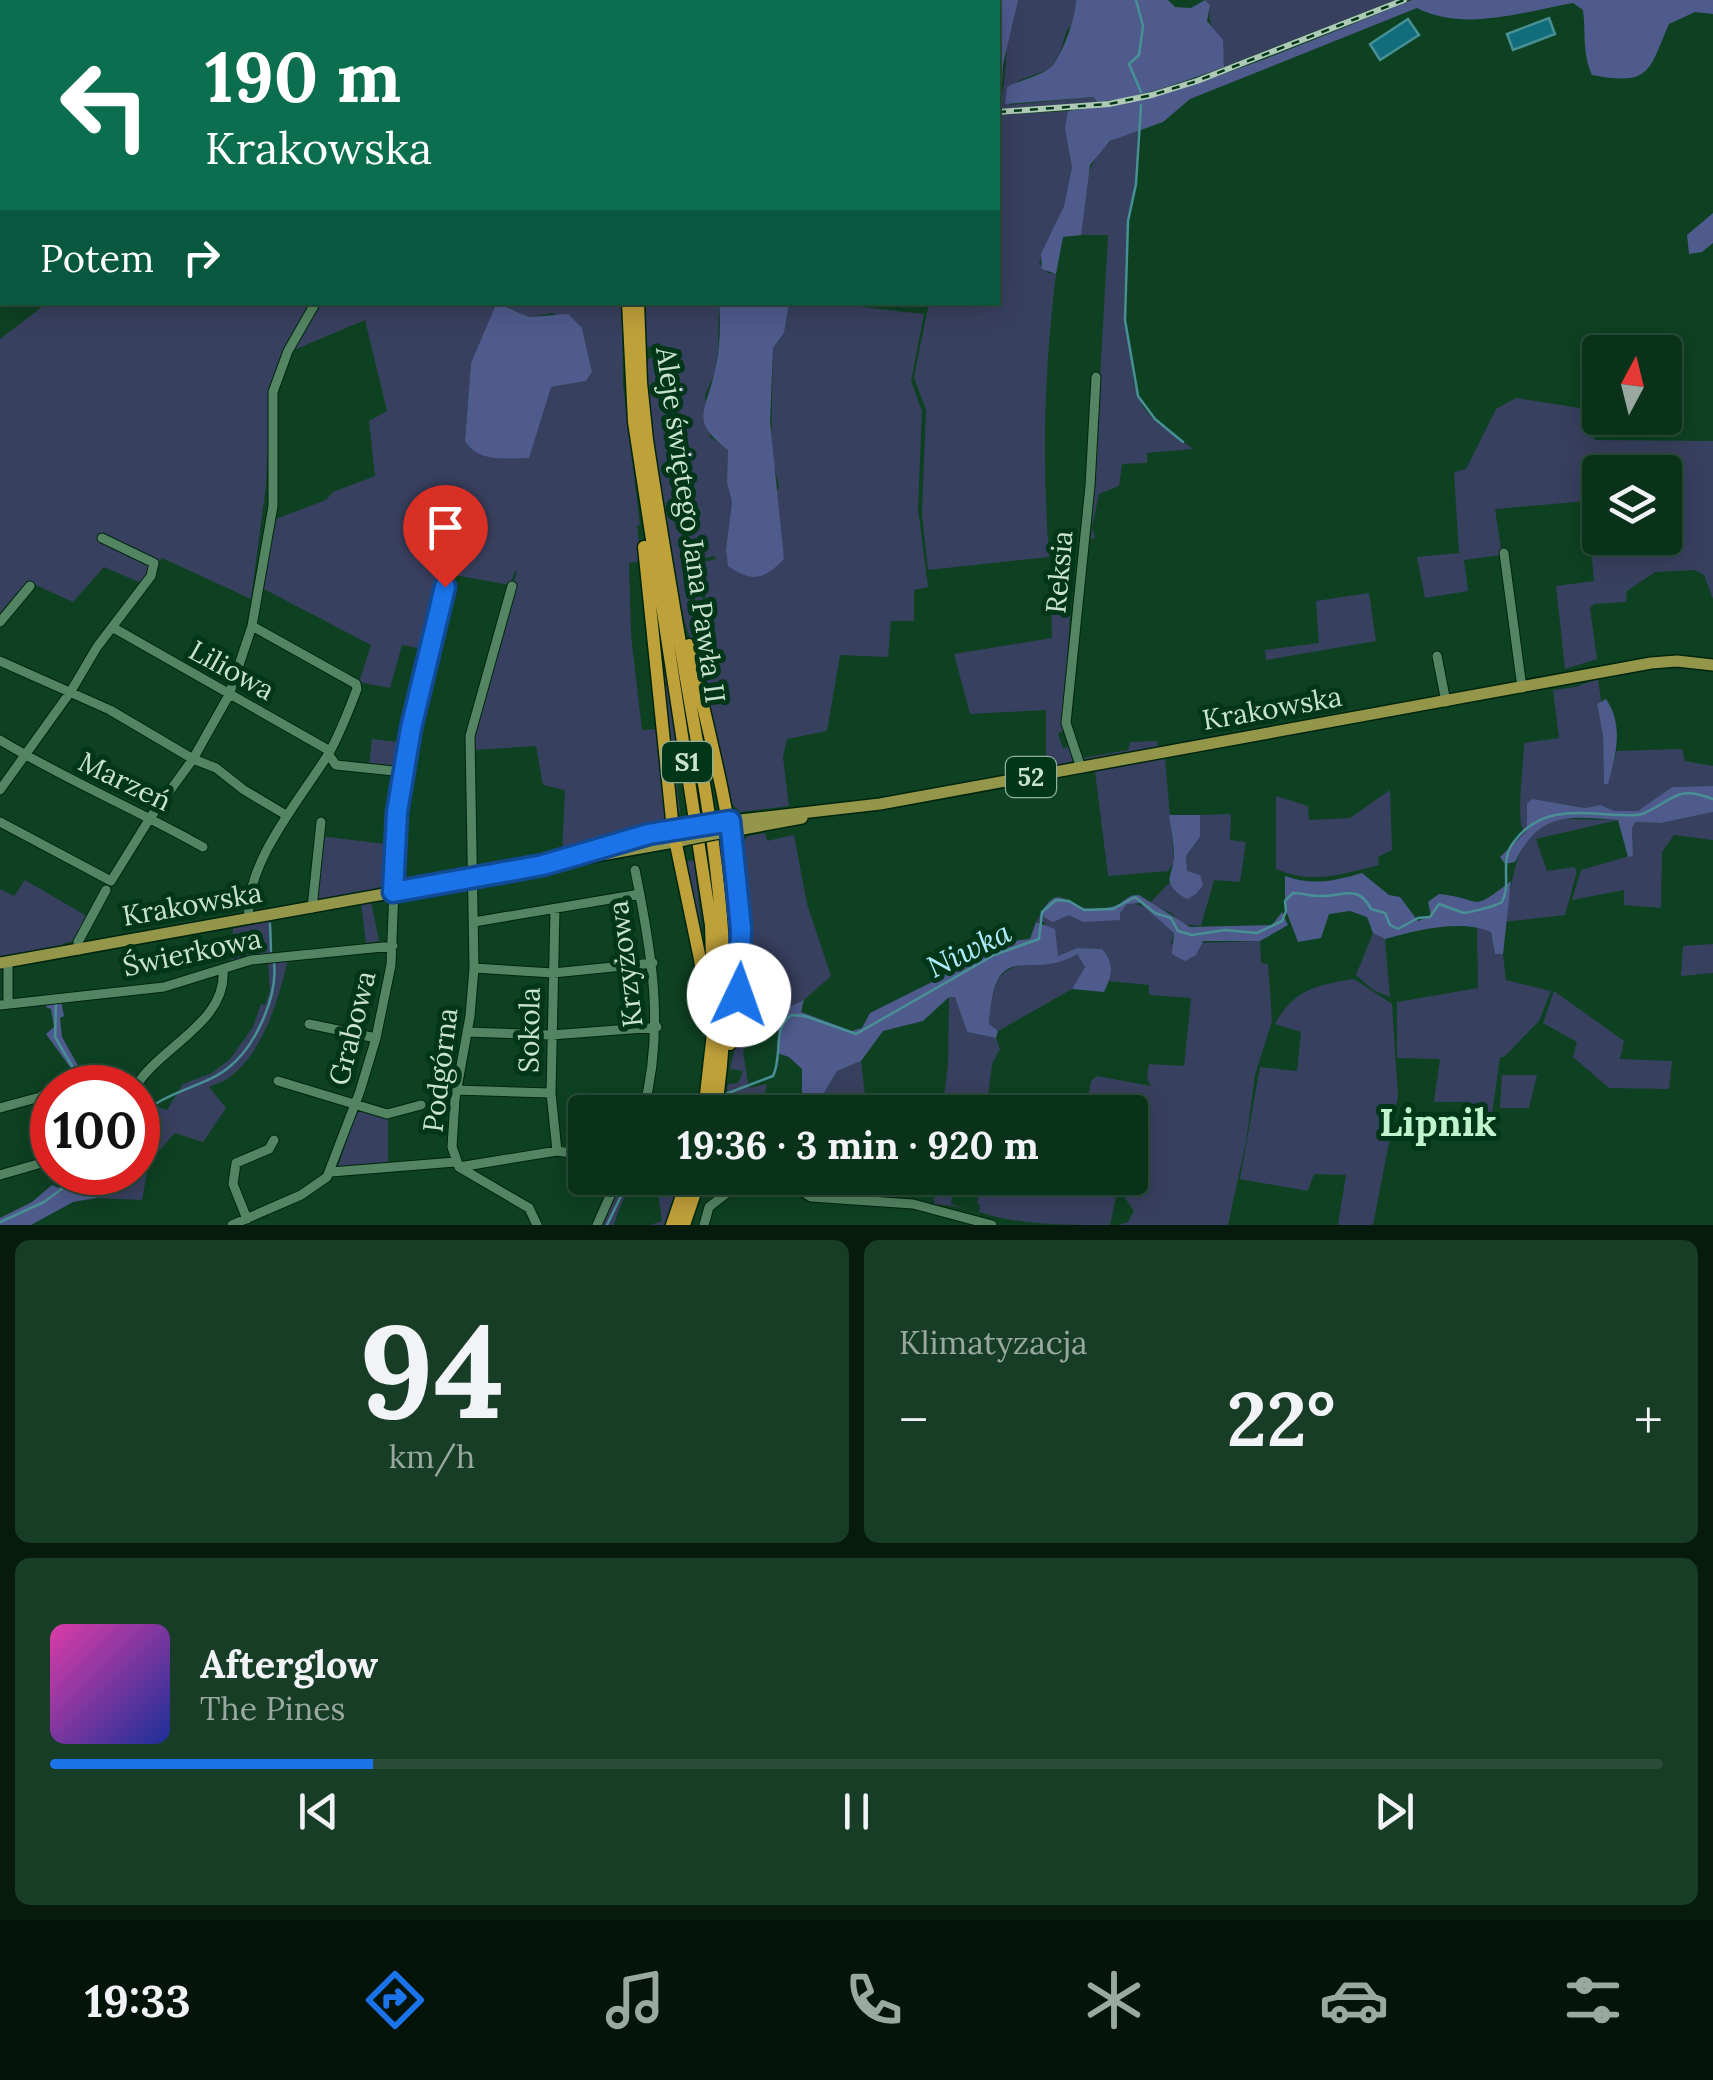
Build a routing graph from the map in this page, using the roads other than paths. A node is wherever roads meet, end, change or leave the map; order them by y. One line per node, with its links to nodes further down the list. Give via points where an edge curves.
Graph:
1 (314, 305): 13 (street, via 273,392 274,493)
2 (628, 305): 5 (highway, Aleje świętego Jana Pawła II / S1)
3 (638, 305): 8 (highway, Aleje świętego Jana Pawła II / S1, via 644,412)
4 (1096, 377): 26 (street, Reksia, via 1066,723)
5 (639, 460): 34 (highway); 59 (highway, Aleje świętego Jana Pawła II / S1, via 711,925)
6 (102, 538): 14 (street, via 154,563 152,576)
7 (1504, 553): 18 (street)
8 (668, 572): 33 (highway); 61 (highway, Aleje świętego Jana Pawła II / S1, via 722,907 726,992)
9 (30, 586): 12 (street)
10 (512, 586): 37 (street, via 470,736)
11 (445, 587): 27 (street)
12 (0, 622)
13 (252, 626): 20 (street); 23 (street, via 356,684)
14 (112, 627): 19 (street); 20 (street, Liliowa)
15 (1437, 656): 21 (street)
16 (0, 661): 19 (street)
17 (1713, 665): 18 (main road, Krakowska / 52, via 1651,663)
18 (1522, 688): 21 (main road, Krakowska / 52)
19 (71, 691): 24 (street); 25 (street)
20 (229, 694): 23 (street, Liliowa); 25 (street)
21 (1446, 702): 26 (main road, Krakowska / 52)
22 (0, 740): 24 (street, Marzeń)
23 (329, 753): 27 (street, Liliowa, via 336,765); 29 (street)
24 (26, 756): 28 (street); 30 (street, Marzeń)
25 (193, 759): 29 (street); 30 (street)
26 (1082, 768): 33 (main road, Krakowska / 52)
27 (404, 772): 39 (street)
28 (0, 790)
29 (286, 815): 43 (street, via 251,893)
30 (150, 818): 35 (street, Marzeń); 38 (street)
31 (0, 822): 38 (street)
32 (320, 822): 41 (street)
33 (724, 827): 34 (main road, Krakowska / 52, bridge); 61 (highway, via 742,961 735,1020)
34 (681, 834): 37 (main road, Krakowska / 52, via 626,840); 59 (highway)
35 (204, 847)
36 (635, 870): 40 (street, Krzyżowa)
37 (474, 877): 39 (main road, Krakowska / 52); 44 (street, Podgórna)
38 (108, 886): 46 (street)
39 (393, 892): 41 (main road, Krakowska / 52); 45 (street, Grabowa)
40 (640, 894): 42 (street); 48 (street, Krzyżowa)
41 (312, 908): 43 (main road, Krakowska / 52)
42 (555, 909): 44 (street); 51 (street, Sokola)
43 (249, 919): 46 (main road, Krakowska / 52)
44 (474, 922): 49 (street, Podgórna)
45 (394, 946): 50 (street, Świerkowa, via 263,958); 57 (street, Grabowa)
46 (79, 950): 47 (main road, Krakowska / 52)
47 (4, 962): 52 (street)
48 (653, 963): 51 (street); 54 (street, Krzyżowa)
49 (474, 968): 51 (street); 55 (street, Podgórna)
50 (223, 969): 52 (street, Świerkowa, via 164,986); 58 (street, via 203,1020)
51 (553, 973): 56 (street, Sokola)
52 (4, 1004)
53 (309, 1024): 57 (street)
54 (657, 1027): 56 (street); 64 (street, Krzyżowa)
55 (467, 1032): 56 (street); 62 (street, Podgórna)
56 (550, 1035): 63 (street, Sokola)
57 (376, 1038): 68 (street, Grabowa)
58 (152, 1065)
59 (711, 1066): 61 (highway, Aleje świętego Jana Pawła II / S1)
60 (278, 1081): 68 (street)
61 (716, 1084): 65 (highway, Aleje świętego Jana Pawła II / S1); 66 (highway, Aleje świętego Jana Pawła II / S1)
62 (456, 1090): 63 (street); 74 (street, Podgórna)
63 (551, 1093): 72 (street, Sokola)
64 (647, 1095)
65 (711, 1095)
66 (716, 1095)
67 (30, 1100): 70 (street)
68 (356, 1104): 69 (street, via 387,1114); 76 (street, Grabowa)
69 (421, 1104)
70 (0, 1108)
71 (274, 1140): 83 (street, via 269,1149 236,1163 233,1184)
72 (556, 1151): 73 (street); 74 (street)
73 (568, 1153)
74 (457, 1164): 76 (street); 85 (street, Podgórna, via 529,1208)
75 (30, 1166): 77 (street)
76 (331, 1172): 83 (street, via 314,1188)
77 (0, 1175)
78 (610, 1195): 86 (street)
79 (682, 1195): 87 (highway)
80 (694, 1195): 88 (highway)
81 (722, 1195): 89 (street)
82 (806, 1195): 90 (street, via 930,1207)
83 (247, 1218): 84 (street)
84 (232, 1225)
85 (537, 1225)
86 (596, 1225)
87 (672, 1225)
88 (684, 1225)
89 (704, 1225)
90 (992, 1225)

